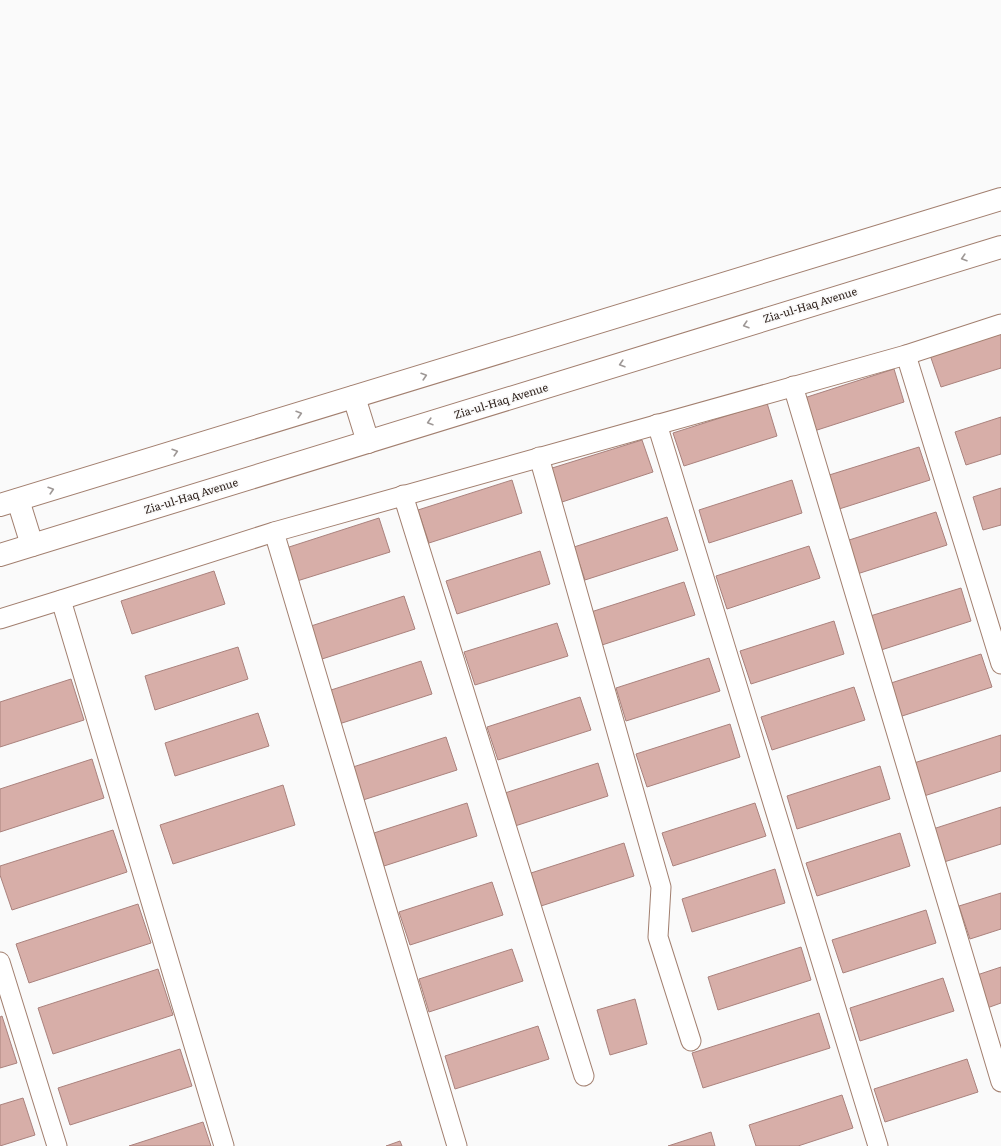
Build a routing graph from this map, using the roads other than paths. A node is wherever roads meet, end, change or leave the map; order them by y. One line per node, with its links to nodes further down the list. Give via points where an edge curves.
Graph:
1 (1001, 199): 6 (street, one-way to 1)
2 (1001, 247): 8 (street, Zia-ul-Haq Avenue, one-way to 8)
3 (1001, 324): 4 (street)
4 (906, 355): 5 (street); 17 (street)
5 (793, 386): 7 (street); 21 (street)
6 (354, 397): 8 (street); 11 (street, one-way to 6)
7 (657, 424): 9 (street); 25 (street)
8 (368, 442): 13 (street, Zia-ul-Haq Avenue)
9 (539, 457): 10 (street); 19 (street, via 661,887 658,937)
10 (403, 495): 12 (street); 20 (street)
11 (9, 502): 13 (street)
12 (274, 532): 15 (street); 24 (street)
13 (32, 545): 14 (street, Zia-ul-Haq Avenue)
14 (0, 555)
15 (61, 600): 16 (street); 23 (street)
16 (0, 619)
17 (1001, 664)
18 (0, 962): 22 (street)
19 (691, 1041)
20 (584, 1076)
21 (1001, 1082)
22 (57, 1146)
23 (224, 1146)
24 (457, 1146)
25 (878, 1146)

